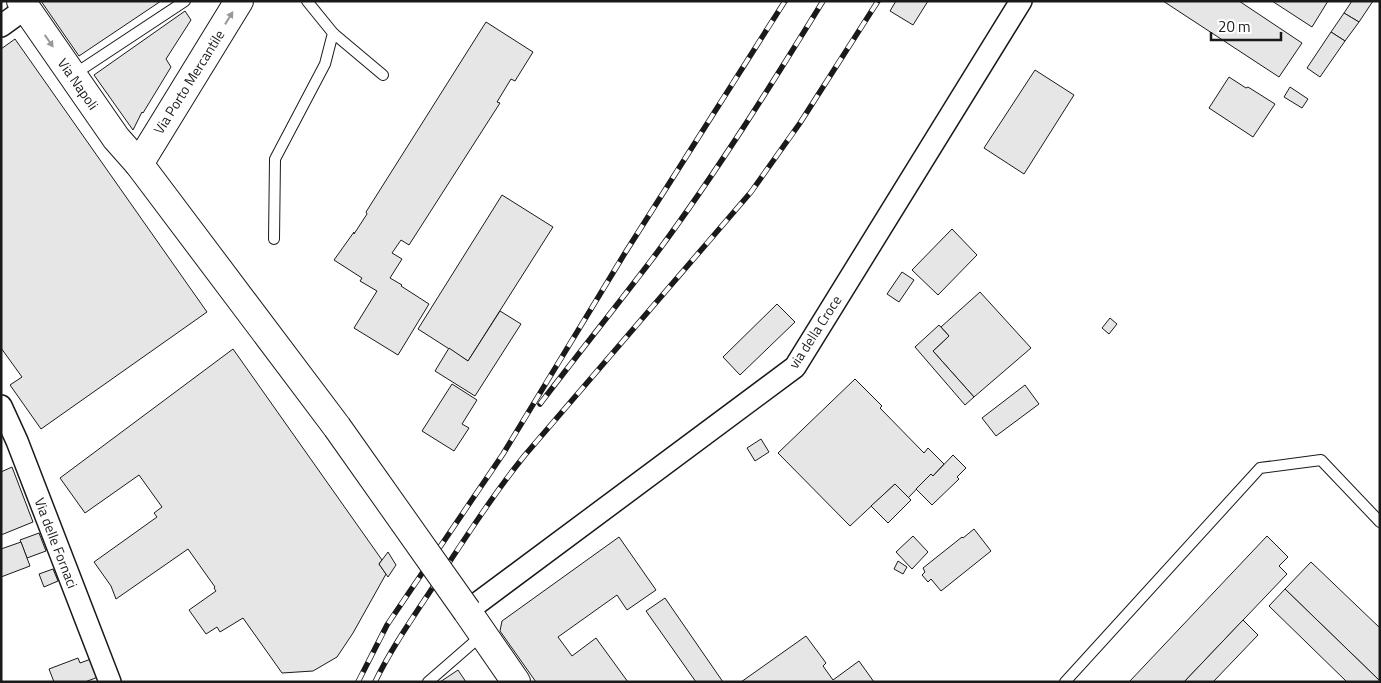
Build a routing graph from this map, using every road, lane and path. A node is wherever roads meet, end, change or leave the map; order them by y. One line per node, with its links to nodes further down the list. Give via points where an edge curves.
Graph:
1 (185, 1): 9 (lane)
2 (239, 1): 10 (main road, Via Porto Mercantile, one-way to 2)
3 (307, 1): 7 (lane)
4 (1021, 1): 14 (street, via della Croce, via 795,368)
5 (23, 4): 6 (street); 9 (main road, Via Napoli, one-way to 9)
6 (1, 26)
7 (333, 33): 8 (lane); 11 (lane, via 325,64 275,160)
8 (383, 75)
9 (72, 76): 10 (main road, Via Napoli, via 116,138)
10 (139, 164): 14 (main road, Via Napoli, bridge, via 337,427)
11 (274, 239)
12 (1, 406): 16 (street, Via delle Fornaci)
13 (1380, 522): 19 (lane, via 1321,460 1260,468)
14 (467, 611): 15 (main road, Via Napoli)
15 (483, 634): 17 (lane); 18 (main road, Via Napoli)
16 (110, 682)
17 (428, 682)
18 (516, 682)
19 (1065, 682)

